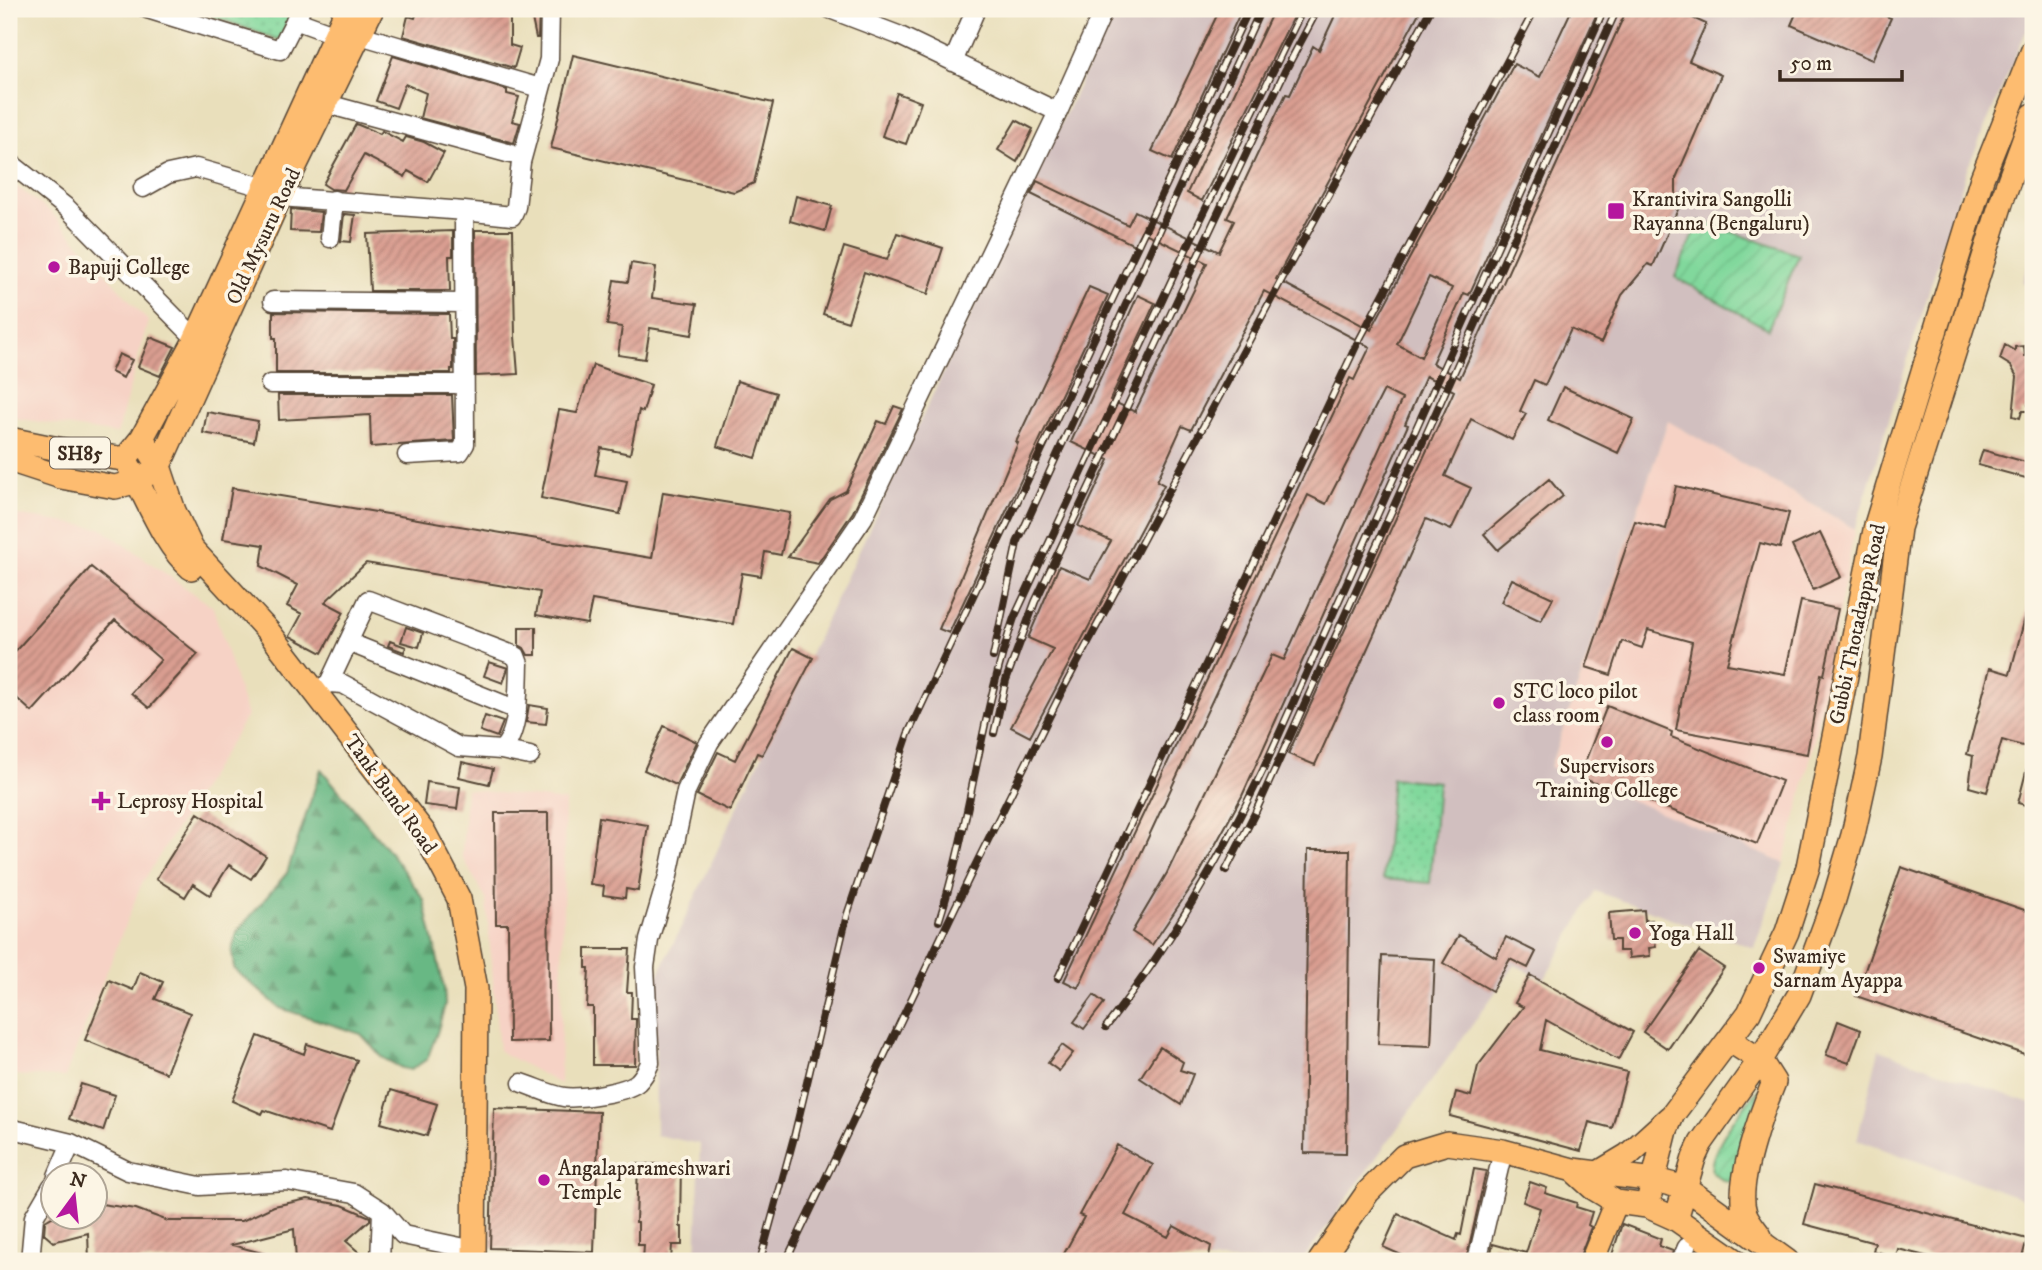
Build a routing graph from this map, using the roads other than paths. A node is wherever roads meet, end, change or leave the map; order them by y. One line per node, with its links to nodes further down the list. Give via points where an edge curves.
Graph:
1 (147, 9): 8 (street, via 277,50)
2 (346, 9): 10 (main road, Old Mysuru Road)
3 (372, 9): 9 (main road, Old Mysuru Road)
4 (550, 9): 22 (street, via 549,59 521,163 516,207 512,216)
5 (830, 9): 12 (street)
6 (976, 9): 12 (street)
7 (1104, 9): 15 (street)
8 (298, 14): 10 (street)
9 (360, 34): 13 (street); 14 (main road, Old Mysuru Road)
10 (335, 35): 20 (main road, Old Mysuru Road)
11 (2033, 50): 41 (main road, Gubbi Thotadappa Road, via 1982,178 1876,525 1808,867 1765,983)
12 (953, 62): 15 (street)
13 (533, 86)
14 (327, 104): 17 (street); 20 (main road, Old Mysuru Road)
15 (1058, 112): 43 (street, via 863,518 709,743 686,791 645,967 650,1063 646,1073 636,1084 580,1096 564,1097)
16 (2033, 115): 42 (main road, Gubbi Thotadappa Road, via 1899,528 1870,757 1844,868 1799,995)
17 (511, 154)
18 (9, 162): 26 (street, via 67,208)
19 (144, 188): 20 (street, via 168,174 196,168)
20 (273, 193): 21 (street); 26 (main road, Old Mysuru Road); 34 (main road, Old Mysuru Road)
21 (334, 200): 22 (street); 23 (street)
22 (464, 211): 25 (street)
23 (331, 238)
24 (273, 300): 25 (street)
25 (464, 303): 28 (street)
26 (195, 338): 29 (main road, Old Mysuru Road)
27 (270, 384): 28 (street)
28 (463, 384): 31 (street, via 464,448)
29 (142, 438): 32 (main road, SH85); 34 (main road, Tank Bund Road)
30 (9, 439): 32 (main road, SH85)
31 (407, 455)
32 (125, 459): 35 (main road, Tank Bund Road)
33 (9, 460): 35 (main road, SH85, via 61,477 115,487)
34 (159, 466): 35 (main road, SH85); 37 (main road, Tank Bund Road, via 192,549)
35 (138, 481): 59 (main road, Tank Bund Road, via 183,561 233,602 261,636 418,838 452,901 467,990)
36 (348, 642): 37 (street); 38 (street); 38 (street, via 368,600 516,656)
37 (322, 688): 39 (street, via 343,684 460,747); 59 (main road, Tank Bund Road, via 425,834 459,899 476,989)
38 (517, 710): 39 (street, via 509,744)
39 (501, 750): 40 (street)
40 (530, 755)
41 (1729, 1040): 42 (main road); 44 (main road, Gubbi Thotadappa Road)
42 (1760, 1060): 52 (main road, Gubbi Thotadappa Road, via 1701,1143); 58 (main road, via 1774,1082 1747,1166 1744,1208)
43 (522, 1083)
44 (1673, 1114): 50 (main road, via 1628,1155); 51 (main road, Gubbi Thotadappa Road)
45 (9, 1128): 46 (street)
46 (71, 1143): 48 (street); 56 (street, via 128,1171 200,1186 287,1181 354,1194)
47 (1503, 1151): 49 (main road); 62 (main road, via 1447,1143 1405,1156 1368,1192); 63 (street)
48 (63, 1162)
49 (1573, 1170): 50 (main road); 53 (main road)
50 (1598, 1173): 51 (main road)
51 (1655, 1180): 52 (main road); 54 (main road)
52 (1686, 1188): 57 (main road, Gubbi Thotadappa Road); 58 (main road)
53 (1616, 1202): 54 (main road); 64 (main road)
54 (1647, 1206): 57 (main road)
55 (38, 1210): 60 (street)
56 (383, 1211): 59 (street, via 404,1235); 61 (street)
57 (1676, 1219): 65 (main road)
58 (1779, 1255)
59 (468, 1257)
60 (30, 1261)
61 (380, 1261)
62 (1320, 1261)
63 (1477, 1261)
64 (1592, 1261)
65 (1736, 1261)

